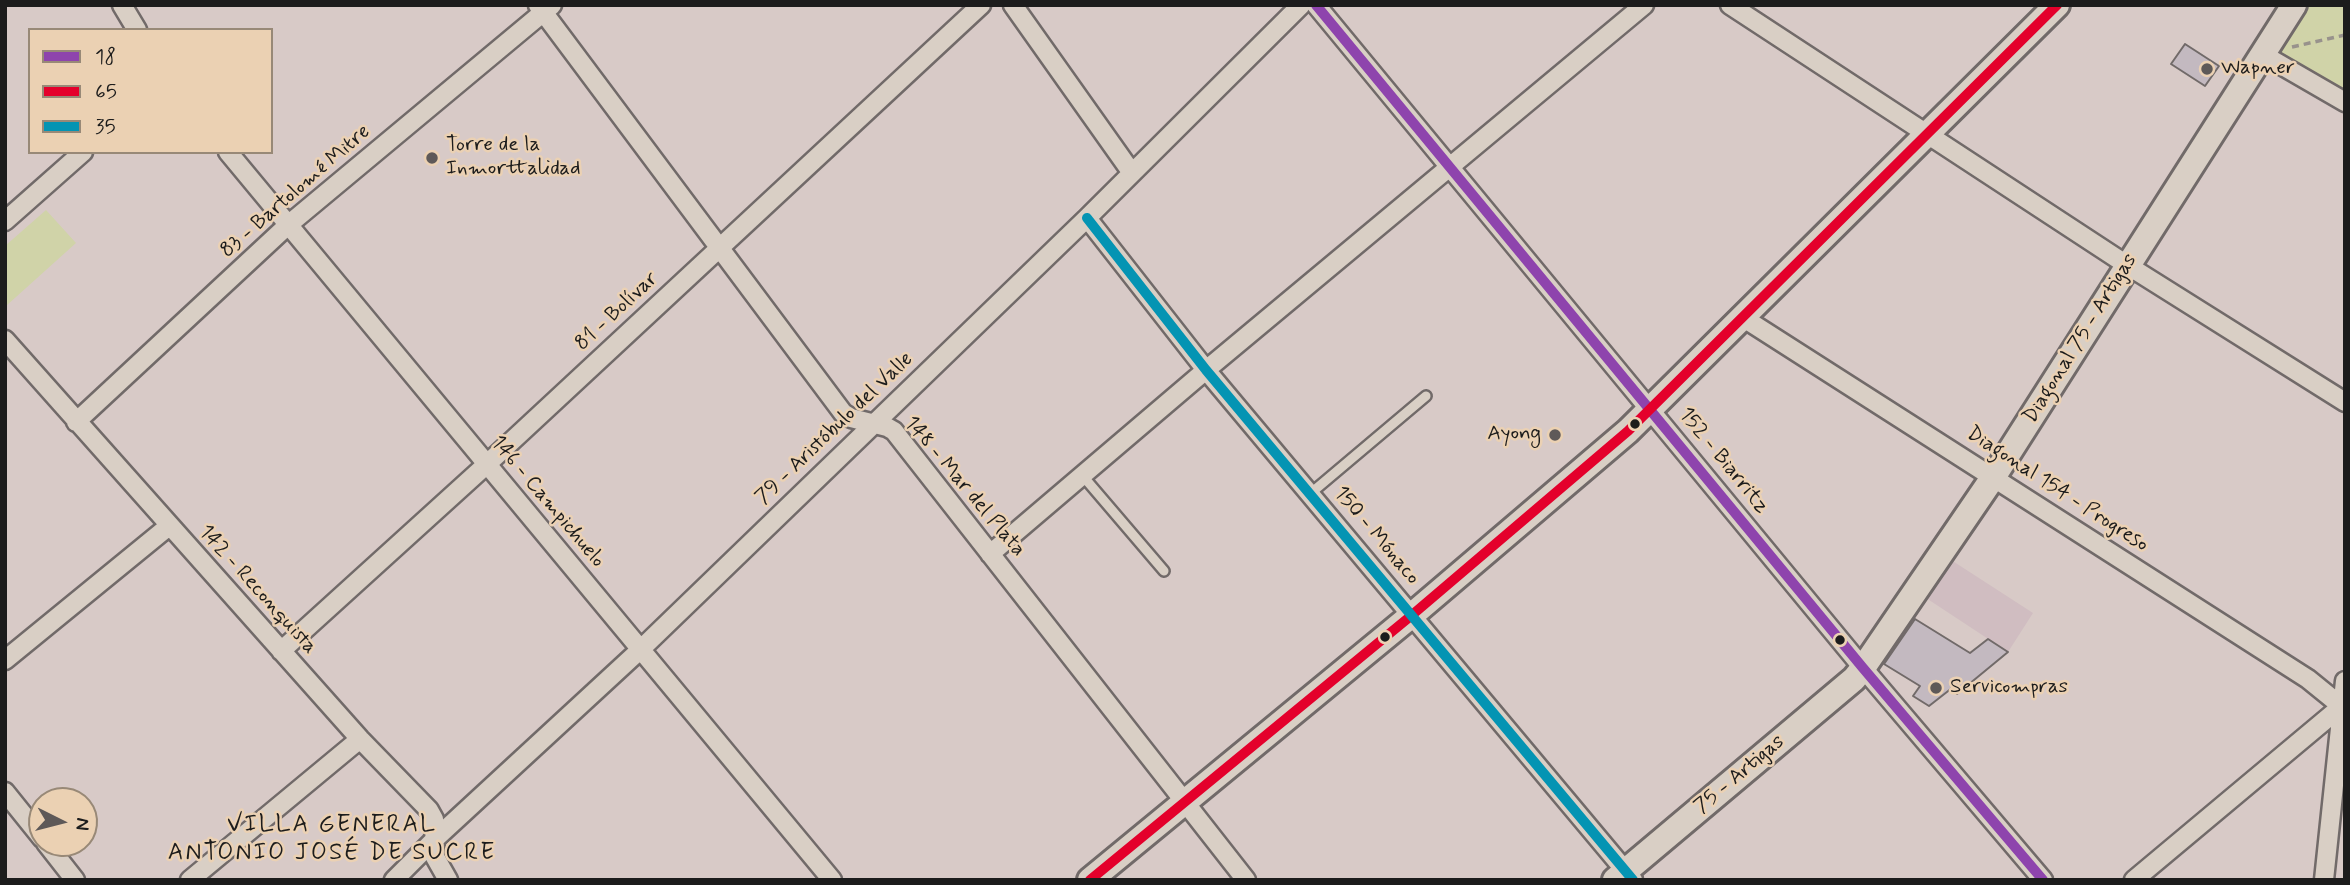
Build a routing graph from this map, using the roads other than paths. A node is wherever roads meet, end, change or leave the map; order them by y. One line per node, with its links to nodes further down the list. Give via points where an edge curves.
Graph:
1 (122, 5): 11 (street)
2 (981, 5): 22 (street, 81 - Bolívar)
3 (1013, 5): 18 (street)
4 (1301, 5): 18 (street, 79 - Aristóbulo del Valle)
5 (1315, 5): 17 (street, 152 - Biarritz)
6 (1644, 5): 17 (street)
7 (1730, 5): 14 (street)
8 (2057, 5): 14 (street)
9 (2294, 5): 12 (street, Diagonal 75 - Artigas)
10 (544, 8): 21 (street, 83 - Bartolomé Mitre); 22 (street, 148 - Mar del Plata)
11 (136, 28)
12 (2262, 54): 13 (street); 23 (street, Diagonal 75 - Artigas)
13 (2345, 102)
14 (1927, 135): 23 (street); 24 (street)
15 (81, 154): 20 (street)
16 (230, 154): 21 (street, 146 - Campichuelo)
17 (1450, 166): 26 (street); 29 (street, 152 - Biarritz)
18 (1132, 173): 19 (street, 79 - Aristóbulo del Valle)
19 (1087, 218): 26 (street, 150 - Mónaco); 31 (street, 79 - Aristóbulo del Valle)
20 (5, 221)
21 (288, 226): 30 (street, 83 - Bartolomé Mitre); 32 (street, 146 - Campichuelo)
22 (719, 248): 31 (street, 148 - Mar del Plata, via 843,413); 32 (street, 81 - Bolívar)
23 (2127, 265): 28 (street); 34 (street, Diagonal 75 - Artigas)
24 (1742, 317): 29 (street); 34 (street, Diagonal 154 - Progreso)
25 (5, 340): 30 (street, 142 - Reconquista)
26 (1206, 370): 33 (street); 35 (street, 150 - Mónaco)
27 (1426, 396): 35 (lane)
28 (2345, 401)
29 (1651, 410): 39 (street); 43 (street, 152 - Biarritz)
30 (76, 422): 36 (street, 142 - Reconquista)
31 (873, 424): 37 (street, 148 - Mar del Plata, via 894,431); 40 (street, 79 - Aristóbulo del Valle)
32 (486, 465): 40 (street, 146 - Campichuelo); 41 (street, 81 - Bolívar)
33 (1082, 475): 37 (street); 38 (lane)
34 (1994, 476): 43 (street, Diagonal 75 - Artigas); 45 (street, Diagonal 154 - Progreso, via 2308,678)
35 (1311, 493): 39 (street, 150 - Mónaco)
36 (169, 526): 41 (street, 142 - Reconquista); 42 (street)
37 (990, 554): 48 (street, 148 - Mar del Plata)
38 (1164, 570)
39 (1412, 615): 48 (street); 52 (street, 150 - Mónaco)
40 (641, 649): 50 (street, 79 - Aristóbulo del Valle); 57 (street, 146 - Campichuelo)
41 (281, 651): 46 (street, 142 - Reconquista)
42 (5, 660)
43 (1863, 668): 52 (street, 75 - Artigas); 60 (street, 152 - Biarritz)
44 (2345, 681): 45 (street)
45 (2343, 708): 61 (street); 62 (street)
46 (360, 739): 50 (street, 142 - Reconquista, via 429,810); 54 (street)
47 (5, 792): 49 (street)
48 (1186, 803): 58 (street); 59 (street, 148 - Mar del Plata)
49 (28, 821)
50 (435, 839): 55 (street, 79 - Aristóbulo del Valle); 56 (street, 142 - Reconquista, via 435,858)
51 (57, 857): 53 (street)
52 (1625, 877)
53 (75, 880)
54 (190, 880)
55 (394, 880)
56 (448, 880)
57 (832, 880)
58 (1090, 880)
59 (1246, 880)
60 (2043, 880)
61 (2134, 880)
62 (2324, 880)

